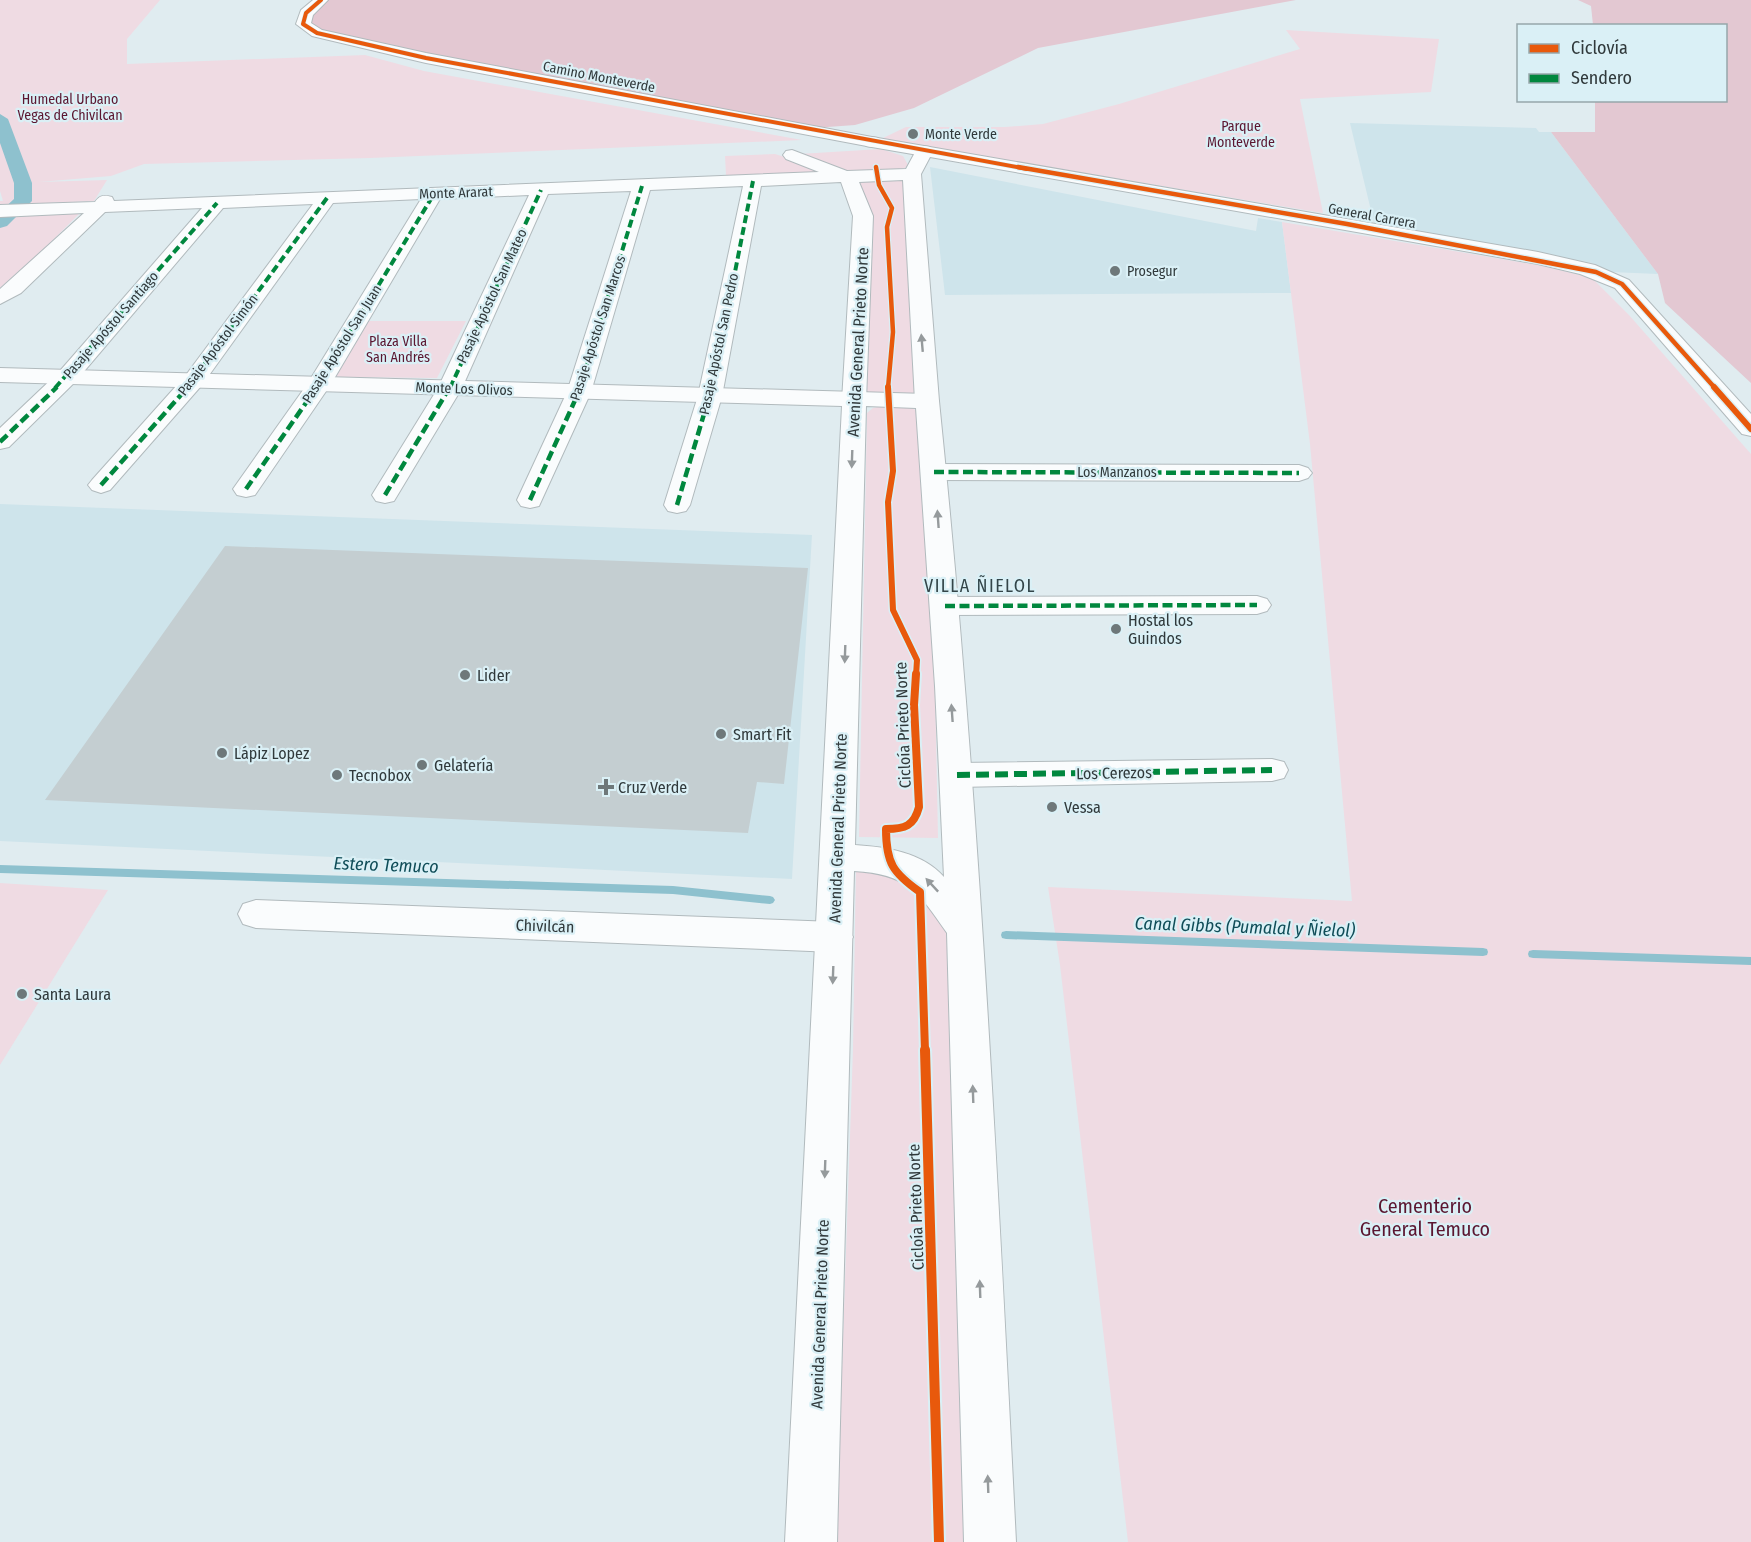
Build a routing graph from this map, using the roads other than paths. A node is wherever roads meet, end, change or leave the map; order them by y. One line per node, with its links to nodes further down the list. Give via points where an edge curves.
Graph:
1 (321, 0): 2 (street, Camino Monteverde, via 306,13 303,24 317,33 426,58)
2 (924, 152): 4 (street); 25 (street, General Carrera, via 1347,224 1563,264 1606,276 1622,284)
3 (792, 155): 5 (street)
4 (912, 174): 5 (street, Monte Ararat); 24 (street, one-way to 4)
5 (848, 178): 6 (street, Monte Ararat); 23 (street, Avenida General Prieto Norte, via 863,216)
6 (753, 182): 8 (street, Monte Ararat); 22 (street, Pasaje Apóstol San Pedro)
7 (117, 185): 13 (street)
8 (642, 186): 9 (street, Monte Ararat); 21 (street, Pasaje Apóstol San Marcos)
9 (541, 190): 10 (street, Monte Ararat); 20 (street, Pasaje Apóstol San Mateo)
10 (434, 194): 11 (street, Monte Ararat); 19 (street, Pasaje Apóstol San Juan)
11 (327, 198): 12 (street, Monte Ararat); 18 (street, Pasaje Apóstol Simón)
12 (217, 202): 13 (street, Monte Ararat); 17 (street, Pasaje Apóstol Santiago)
13 (100, 207): 14 (street, Monte Ararat); 15 (street)
14 (0, 211)
15 (0, 298)
16 (0, 375): 17 (street, Monte Los Olivos)
17 (66, 377): 18 (street, Monte Los Olivos); 26 (street, Pasaje Apóstol Santiago)
18 (194, 380): 19 (street, Monte Los Olivos); 29 (street, Pasaje Apóstol Simón)
19 (319, 384): 20 (street, Monte Los Olivos); 30 (street, Pasaje Apóstol San Juan)
20 (450, 388): 21 (street, Monte Los Olivos); 31 (street, Pasaje Apóstol San Mateo)
21 (579, 392): 22 (street, Monte Los Olivos); 32 (street, Pasaje Apóstol San Marcos)
22 (710, 396): 23 (street, Monte Los Olivos); 33 (street, Pasaje Apóstol San Pedro)
23 (855, 400): 24 (street, Monte Los Olivos); 38 (street, Avenida General Prieto Norte, one-way to 38)
24 (927, 401): 27 (street)
25 (1751, 429)
26 (0, 442)
27 (934, 472): 28 (street, Los Manzanos); 35 (street, one-way to 27)
28 (1299, 473)
29 (101, 485)
30 (246, 489)
31 (385, 495)
32 (530, 500)
33 (677, 505)
34 (1257, 605): 35 (street)
35 (945, 606): 37 (street, one-way to 35)
36 (1272, 770): 37 (street, Los Cerezos)
37 (957, 776): 40 (street)
38 (837, 857): 40 (street, one-way to 38, via 933,884 909,867); 41 (street, Avenida General Prieto Norte)
39 (256, 914): 41 (street, Chivilcán)
40 (966, 932): 43 (street, one-way to 40)
41 (834, 937): 42 (street, Avenida General Prieto Norte, one-way to 42)
42 (811, 1542)
43 (990, 1542)

